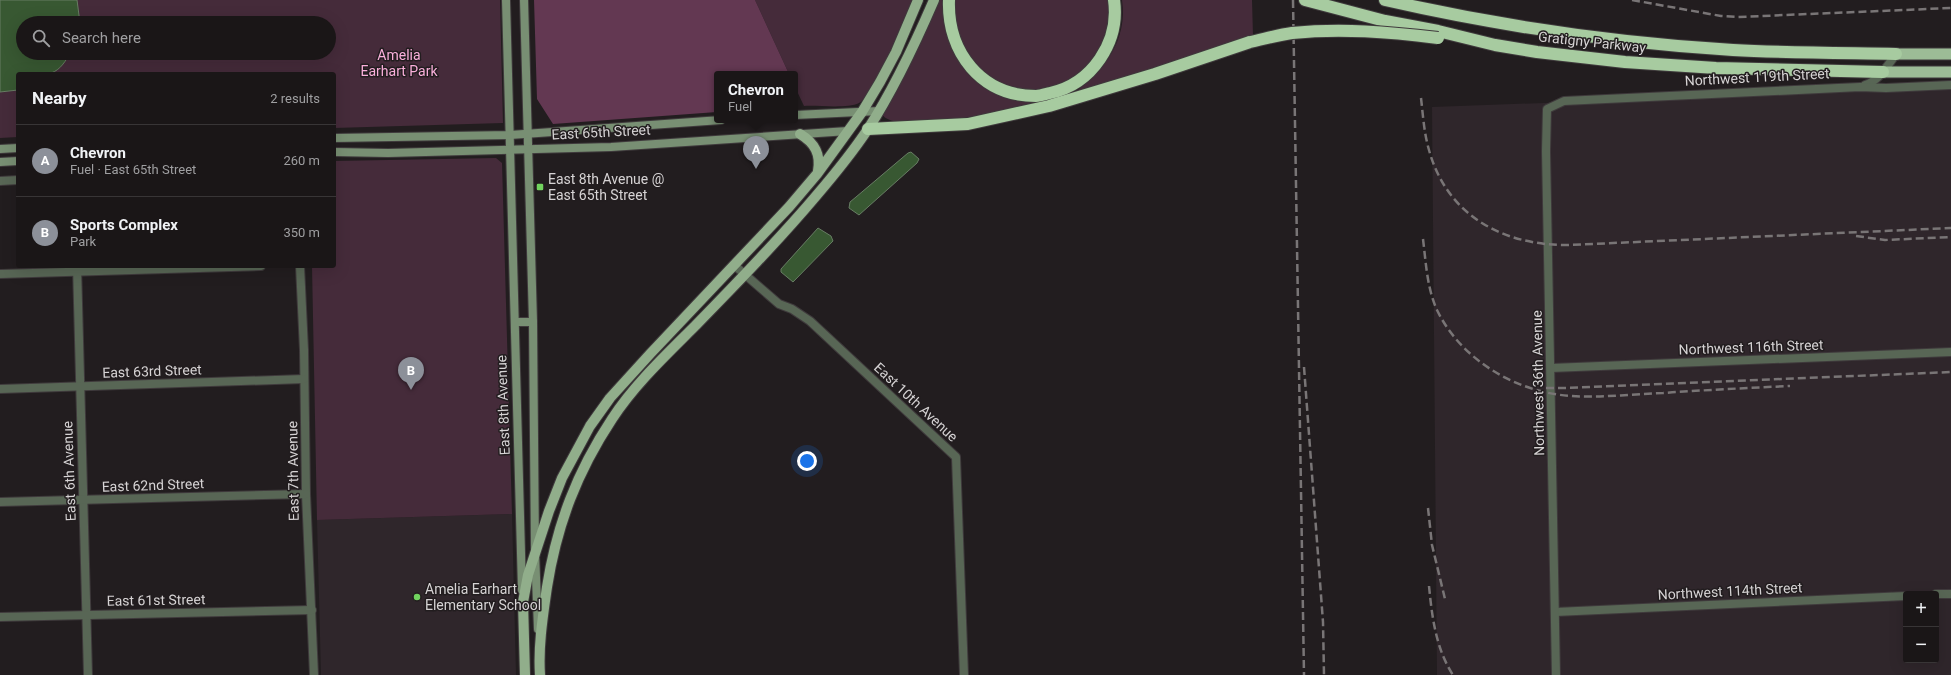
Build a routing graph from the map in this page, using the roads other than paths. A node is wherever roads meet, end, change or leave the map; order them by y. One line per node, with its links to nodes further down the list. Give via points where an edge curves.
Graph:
1 (506, 0): 27 (main road, East 8th Avenue)
2 (524, 0): 25 (main road, East 8th Avenue)
3 (918, 0): 20 (main road, via 896,52)
4 (934, 0): 19 (main road)
5 (949, 0): 6 (highway, via 950,27 956,47 973,71 992,85 1013,94 1037,96 1059,92 1075,84 1092,70 1103,56 1112,35 1116,12)
6 (1114, 0)
7 (1304, 0): 11 (highway)
8 (1385, 0): 10 (highway)
9 (1420, 0): 10 (highway)
10 (1438, 8): 12 (highway, Gratigny Parkway, via 1471,17 1639,42 1733,50)
11 (1438, 35): 14 (highway, Gratigny Parkway, via 1625,62 1716,68); 23 (highway, bridge, via 1330,30 1290,33 1250,42 1049,106 968,124)
12 (1896, 54): 13 (highway); 14 (street)
13 (1951, 54)
14 (1883, 72): 15 (highway); 17 (street, via 1873,83)
15 (1951, 72)
16 (1951, 85): 17 (street, Northwest 119th Street)
17 (1860, 87): 18 (street, Northwest 119th Street)
18 (1564, 101): 48 (street, Northwest 36th Avenue, via 1547,109)
19 (879, 111): 20 (main road); 23 (main road)
20 (862, 112): 21 (main road); 24 (main road)
21 (798, 116)
22 (714, 120): 25 (main road, East 65th Street)
23 (868, 129): 24 (main road, East 65th Street); 44 (main road, via 815,197)
24 (848, 131): 26 (main road, East 65th Street); 36 (main road)
25 (528, 133): 27 (main road, East 65th Street); 31 (main road, East 8th Avenue)
26 (800, 134): 31 (main road, East 65th Street); 36 (main road, via 816,148 819,159)
27 (510, 135): 28 (main road, East 65th Street); 32 (main road, East 8th Avenue)
28 (336, 138)
29 (16, 148): 30 (main road)
30 (0, 149)
31 (528, 149): 32 (main road, East 65th Street); 46 (main road, East 8th Avenue)
32 (510, 150): 33 (main road, East 65th Street); 45 (main road, East 8th Avenue)
33 (336, 152)
34 (16, 161): 35 (main road)
35 (0, 162)
36 (817, 174): 39 (main road)
37 (16, 180): 38 (street)
38 (0, 181)
39 (734, 265): 44 (street, East 10th Avenue); 55 (main road, via 610,398 590,426 562,478)
40 (138, 268): 42 (street)
41 (300, 268): 49 (street, East 7th Avenue)
42 (77, 269): 43 (street); 50 (street, East 6th Avenue)
43 (0, 274)
44 (745, 275): 64 (main road, via 633,391 593,449 563,516 551,559); 69 (street, East 10th Avenue, via 779,304 810,321 956,457)
45 (515, 322): 46 (main road); 59 (main road, East 8th Avenue)
46 (533, 322): 55 (main road, East 8th Avenue)
47 (1951, 352): 48 (street, Northwest 116th Street)
48 (1551, 368): 61 (street, Northwest 36th Avenue)
49 (304, 379): 50 (street, East 63rd Street); 52 (street, East 7th Avenue)
50 (80, 386): 51 (street, East 63rd Street); 53 (street, East 6th Avenue)
51 (0, 389)
52 (306, 494): 53 (street, East 62nd Street); 60 (street, East 7th Avenue)
53 (83, 500): 54 (street, East 62nd Street); 62 (street, East 6th Avenue)
54 (0, 502)
55 (535, 552): 59 (main road); 64 (main road, East 8th Avenue)
56 (1939, 594): 57 (street)
57 (1951, 594)
58 (1903, 596): 61 (street, Northwest 114th Street)
59 (523, 602): 67 (main road, East 8th Avenue)
60 (312, 610): 62 (street, East 61st Street); 66 (street, East 7th Avenue)
61 (1555, 612): 70 (street, Northwest 36th Avenue)
62 (86, 614): 63 (street, East 61st Street); 65 (street, East 6th Avenue)
63 (0, 617)
64 (539, 662): 68 (main road, East 8th Avenue)
65 (88, 675)
66 (314, 675)
67 (525, 675)
68 (540, 675)
69 (964, 675)
70 (1556, 675)

